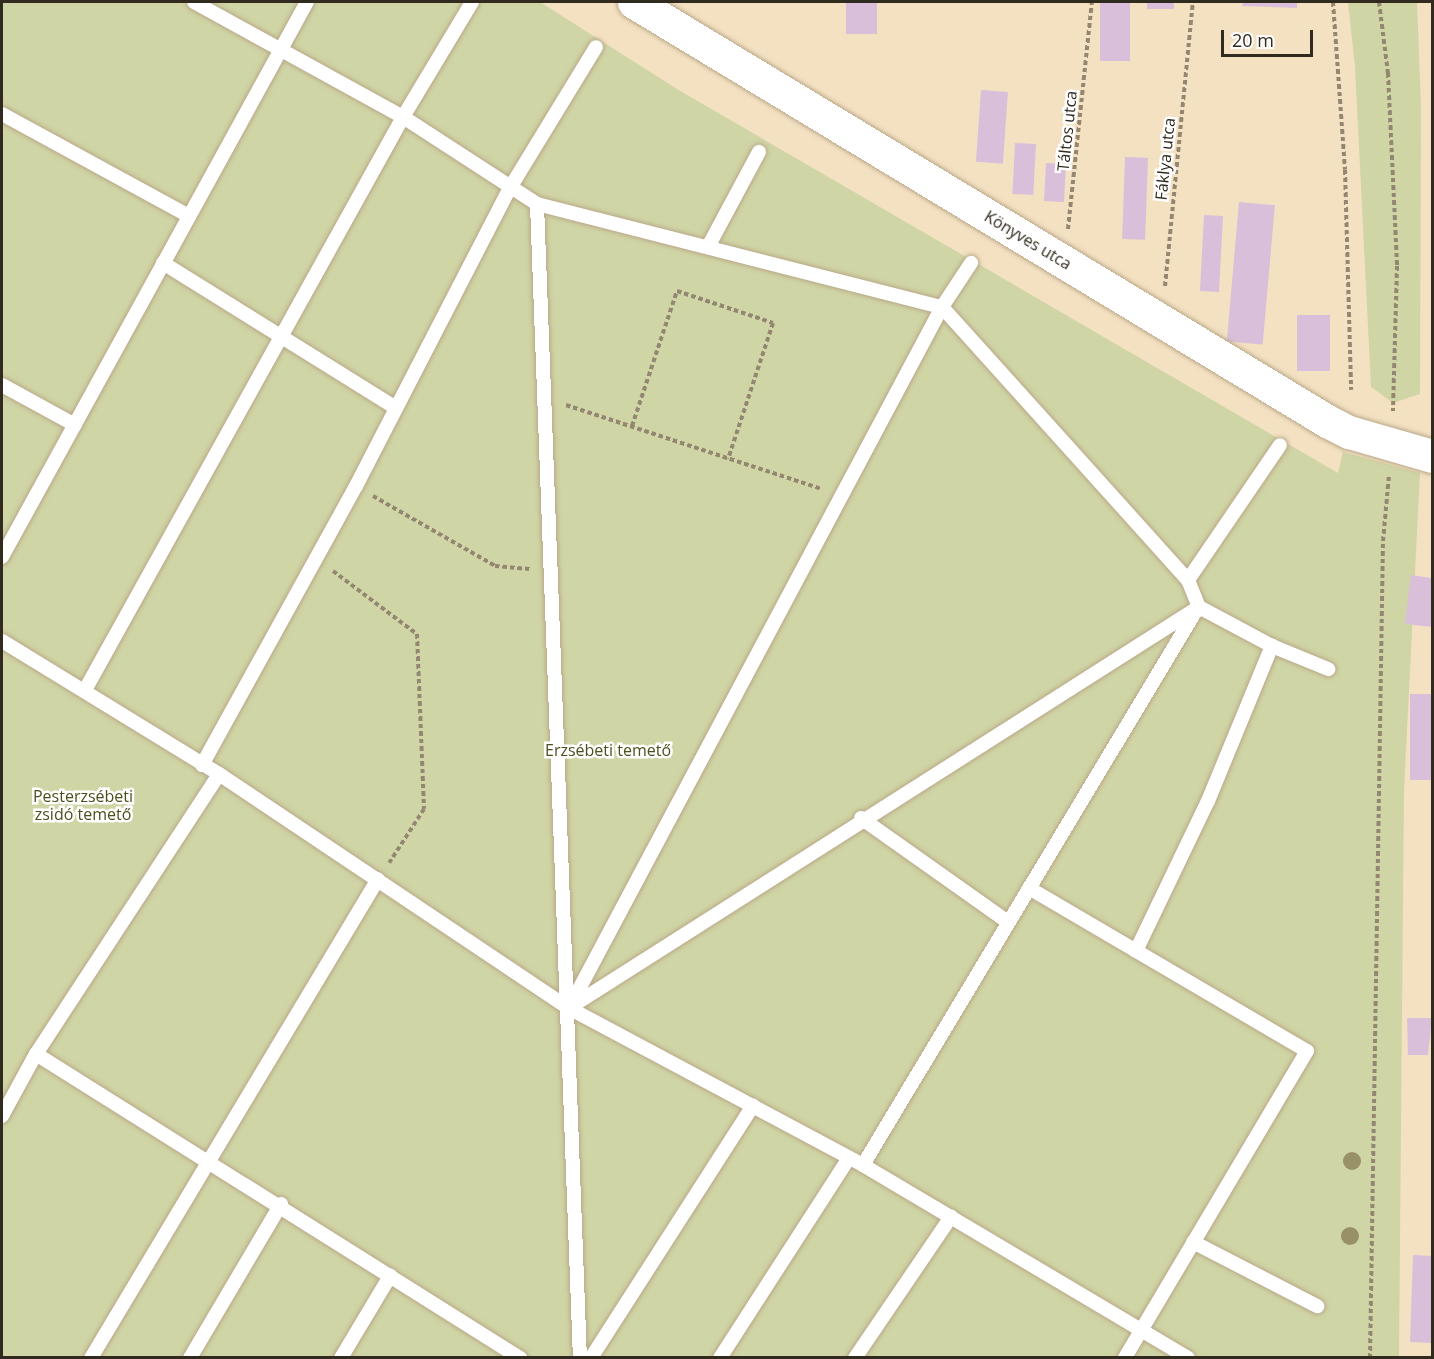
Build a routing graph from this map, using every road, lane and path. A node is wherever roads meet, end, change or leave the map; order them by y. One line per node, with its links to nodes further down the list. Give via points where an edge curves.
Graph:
1 (194, 2): 10 (lane)
2 (307, 2): 10 (lane)
3 (472, 2): 12 (lane)
4 (634, 2): 20 (street, Könyves utca)
5 (1092, 2): 20 (path, Táltos utca)
6 (1193, 2): 22 (path, Fáklya utca)
7 (1333, 2): 25 (path, via 1345,170)
8 (1379, 2): 30 (path, via 1388,73 1397,266)
9 (596, 47): 14 (lane)
10 (282, 48): 12 (lane); 16 (lane)
11 (2, 114): 16 (lane)
12 (403, 117): 14 (lane); 23 (lane)
13 (759, 152): 17 (lane)
14 (510, 189): 15 (lane); 27 (lane)
15 (537, 204): 17 (lane); 26 (lane)
16 (189, 216): 18 (lane)
17 (708, 247): 21 (lane)
18 (163, 263): 23 (lane); 28 (lane)
19 (970, 263): 21 (lane)
20 (1065, 263): 22 (street, Könyves utca)
21 (942, 307): 35 (lane); 39 (lane)
22 (1162, 320): 30 (street, Könyves utca, via 1326,421)
23 (281, 336): 27 (lane); 44 (lane)
24 (2, 385): 28 (lane)
25 (1351, 390)
26 (546, 398): 29 (path); 38 (lane)
27 (396, 408): 34 (lane)
28 (75, 425): 36 (lane)
29 (632, 426): 33 (path); 33 (path, via 677,291 773,322)
30 (1392, 444): 32 (street, Könyves utca); 75 (path, via 1383,541)
31 (1280, 445): 39 (lane)
32 (1432, 456)
33 (728, 459): 35 (path)
34 (356, 486): 37 (lane); 38 (path, via 495,566)
35 (839, 495): 52 (lane)
36 (2, 557)
37 (316, 558): 45 (lane); 48 (path, via 417,634 424,809)
38 (552, 571): 52 (lane)
39 (1188, 580): 40 (lane)
40 (1199, 607): 42 (lane); 47 (lane); 49 (lane)
41 (2, 641): 44 (lane)
42 (1272, 646): 43 (lane); 51 (lane, via 1208,801)
43 (1328, 669)
44 (85, 690): 45 (lane)
45 (202, 765): 46 (lane)
46 (219, 774): 48 (lane); 53 (lane)
47 (861, 818): 50 (lane); 52 (lane)
48 (378, 879): 52 (lane); 57 (lane)
49 (1029, 888): 50 (lane); 51 (lane)
50 (1008, 922): 58 (lane)
51 (1136, 951): 61 (lane, via 1307,1051)
52 (569, 1008): 54 (lane); 69 (lane)
53 (36, 1053): 55 (lane); 57 (lane)
54 (753, 1107): 56 (lane); 70 (lane)
55 (2, 1116)
56 (849, 1158): 58 (lane); 71 (lane)
57 (210, 1163): 59 (lane); 65 (lane)
58 (863, 1165): 60 (lane)
59 (281, 1204): 62 (lane); 66 (lane)
60 (951, 1217): 64 (lane); 72 (lane)
61 (1193, 1242): 63 (lane); 64 (lane)
62 (390, 1276): 67 (lane); 68 (lane)
63 (1317, 1306)
64 (1141, 1330): 73 (lane); 74 (lane)
65 (91, 1358)
66 (190, 1358)
67 (341, 1358)
68 (520, 1358)
69 (580, 1358)
70 (591, 1358)
71 (720, 1358)
72 (855, 1358)
73 (1125, 1358)
74 (1188, 1358)
75 (1370, 1358)

